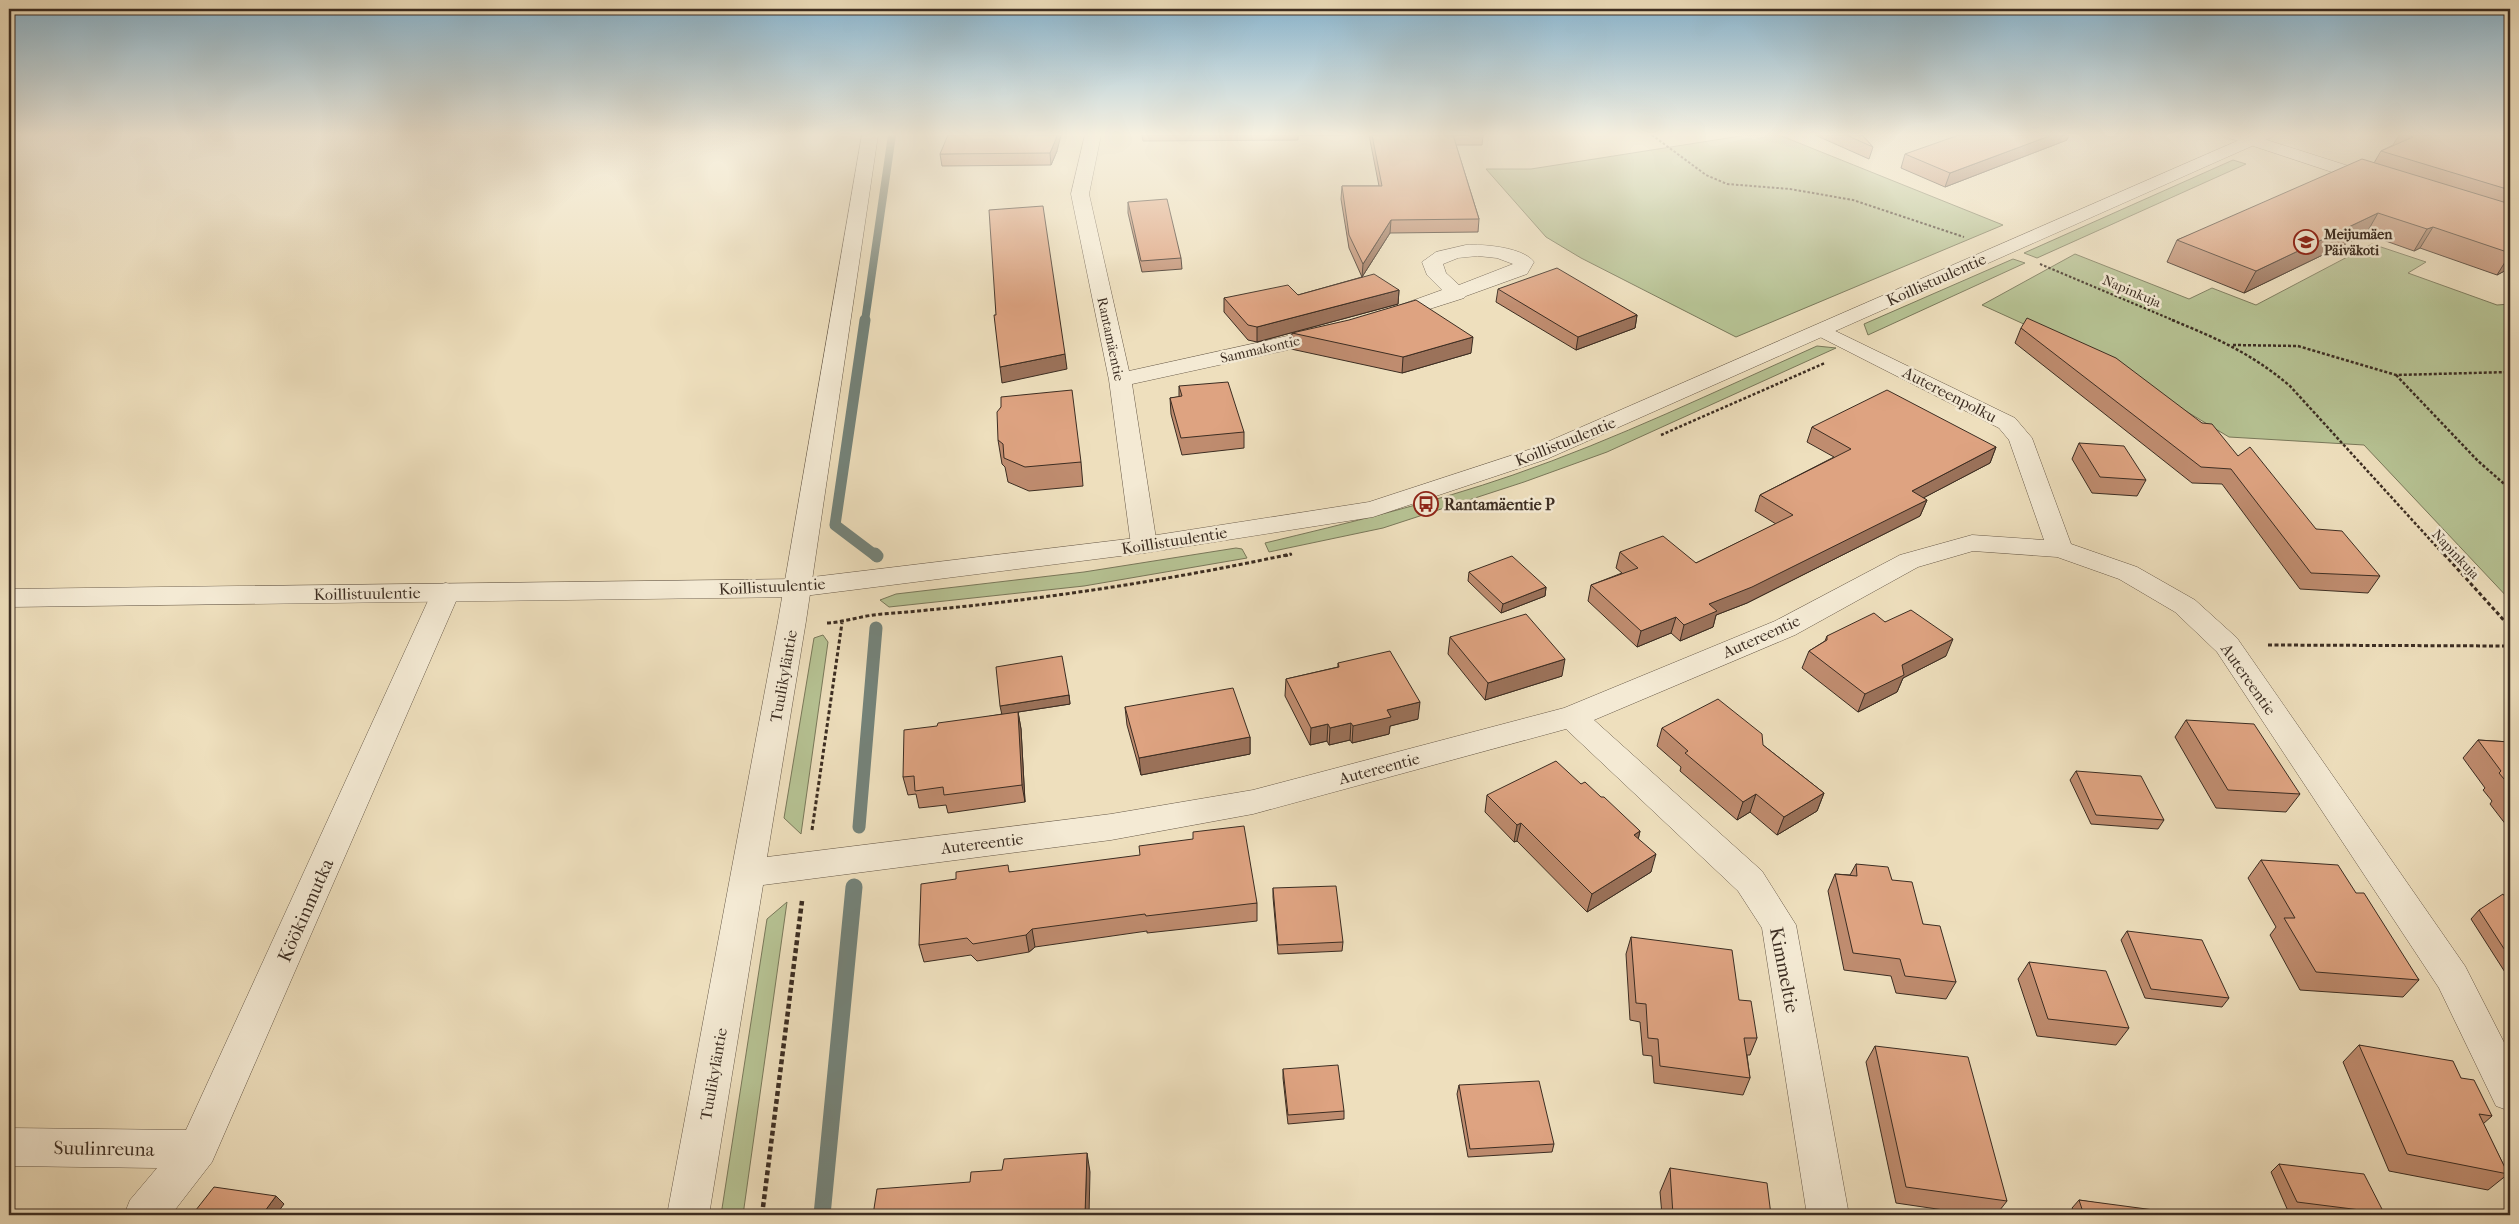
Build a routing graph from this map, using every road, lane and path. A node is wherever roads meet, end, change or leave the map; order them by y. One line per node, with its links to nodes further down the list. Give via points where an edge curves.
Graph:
1 (861, 192): 17 (street, Tuulikyläntie)
2 (1080, 192): 13 (street, Rantamäentie)
3 (1808, 192): 5 (path, Napinkuja, via 1853,200)
4 (2127, 192): 5 (street, Koillistuulentie)
5 (2000, 250): 9 (street, Koillistuulentie); 10 (path, Napinkuja, via 2086,282)
6 (1457, 294): 7 (street)
7 (1374, 321)
8 (1346, 328): 13 (street, Sammakontie)
9 (1823, 330): 15 (street, Koillistuulentie, via 1539,454 1373,509); 16 (street, Autereenpolku, via 2007,423 2020,438)
10 (2232, 345): 12 (path, via 2298,346); 21 (path, Napinkuja, via 2264,364 2290,386)
11 (2510, 372): 12 (path)
12 (2396, 375): 14 (path, via 2478,461)
13 (1120, 380): 15 (street, Rantamäentie)
14 (2510, 489)
15 (1144, 545): 17 (street, Koillistuulentie)
16 (2060, 549): 22 (street, Autereentie, via 2128,573 2185,606); 24 (street, Autereentie, via 1972,543 1909,561 1785,628)
17 (796, 588): 18 (street, Koillistuulentie); 26 (street, Tuulikyläntie)
18 (446, 592): 19 (street, Koillistuulentie); 29 (street, Köökinmutka)
19 (9, 598)
20 (842, 623): 25 (path)
21 (2510, 627)
22 (2227, 645): 23 (path); 27 (street, Autereentie, via 2452,977)
23 (2510, 646)
24 (1572, 717): 25 (street, Autereentie, via 1253,802 1111,827); 33 (street, Kimmeltie, via 1750,880 1779,925)
25 (806, 866): 26 (street, Autereentie); 32 (path)
26 (748, 873): 31 (street, Tuulikyläntie)
27 (2510, 1093)
28 (9, 1147): 29 (street, Suulinreuna)
29 (198, 1149): 30 (street, Köökinmutka)
30 (144, 1215)
31 (688, 1215)
32 (762, 1215)
33 (1828, 1215)

